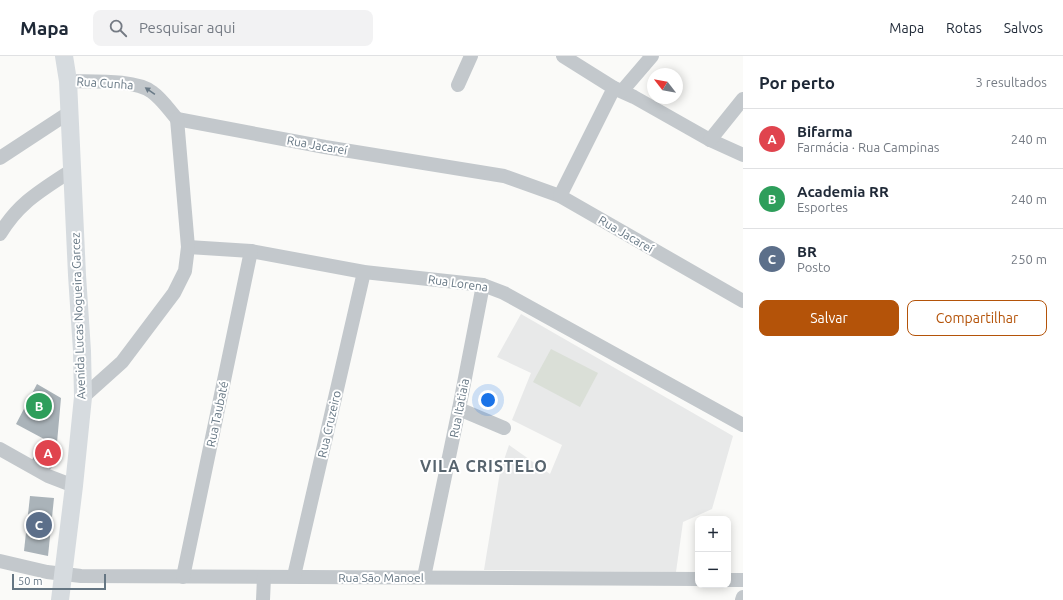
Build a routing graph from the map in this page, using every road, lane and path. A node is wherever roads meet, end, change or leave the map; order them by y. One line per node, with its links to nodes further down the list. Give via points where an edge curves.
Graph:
1 (64, 56): 5 (main road, Avenida Lucas Nogueira Garcez)
2 (471, 56): 6 (street)
3 (563, 56): 7 (street)
4 (652, 56): 7 (street)
5 (68, 80): 9 (main road, Avenida Lucas Nogueira Garcez); 10 (street, Rua Cunha, one-way to 5, via 160,99 142,86)
6 (458, 85)
7 (618, 89): 11 (street); 15 (street)
8 (743, 99): 11 (street)
9 (70, 112): 13 (street); 14 (main road, Avenida Lucas Nogueira Garcez)
10 (176, 120): 15 (street, Rua Jacareí, via 504,176); 17 (street)
11 (710, 140): 12 (street)
12 (743, 155)
13 (0, 158)
14 (72, 170): 16 (street, via 21,206); 22 (main road, Avenida Lucas Nogueira Garcez)
15 (560, 196): 21 (street, Rua Jacareí)
16 (0, 234)
17 (188, 247): 18 (street, Rua Lorena); 22 (street, via 185,271 174,293 122,362)
18 (250, 251): 19 (street, Rua Lorena); 31 (street, Rua Taubaté)
19 (364, 272): 20 (street, Rua Lorena); 30 (street, Rua Cruzeiro)
20 (483, 285): 23 (street, Rua Itatiaia); 24 (street, Rua Lorena, via 504,293)
21 (743, 301)
22 (83, 397): 27 (main road, Avenida Lucas Nogueira Garcez)
23 (459, 409): 25 (street); 33 (street, Rua Itatiaia)
24 (743, 425)
25 (504, 428)
26 (0, 449): 27 (street, via 48,476)
27 (74, 486): 29 (main road, Avenida Lucas Nogueira Garcez)
28 (0, 561): 29 (street, Rua São Manoel)
29 (64, 575): 31 (street, Rua São Manoel); 38 (main road, Avenida Lucas Nogueira Garcez)
30 (294, 576): 32 (street, Rua São Manoel); 33 (street, Rua São Manoel)
31 (183, 577): 32 (street, Rua São Manoel)
32 (264, 577): 39 (street)
33 (424, 577): 34 (street, Rua São Manoel)
34 (695, 580)
35 (731, 580): 36 (street)
36 (743, 580)
37 (743, 597): 40 (street)
38 (60, 600)
39 (263, 600)
40 (742, 600)

